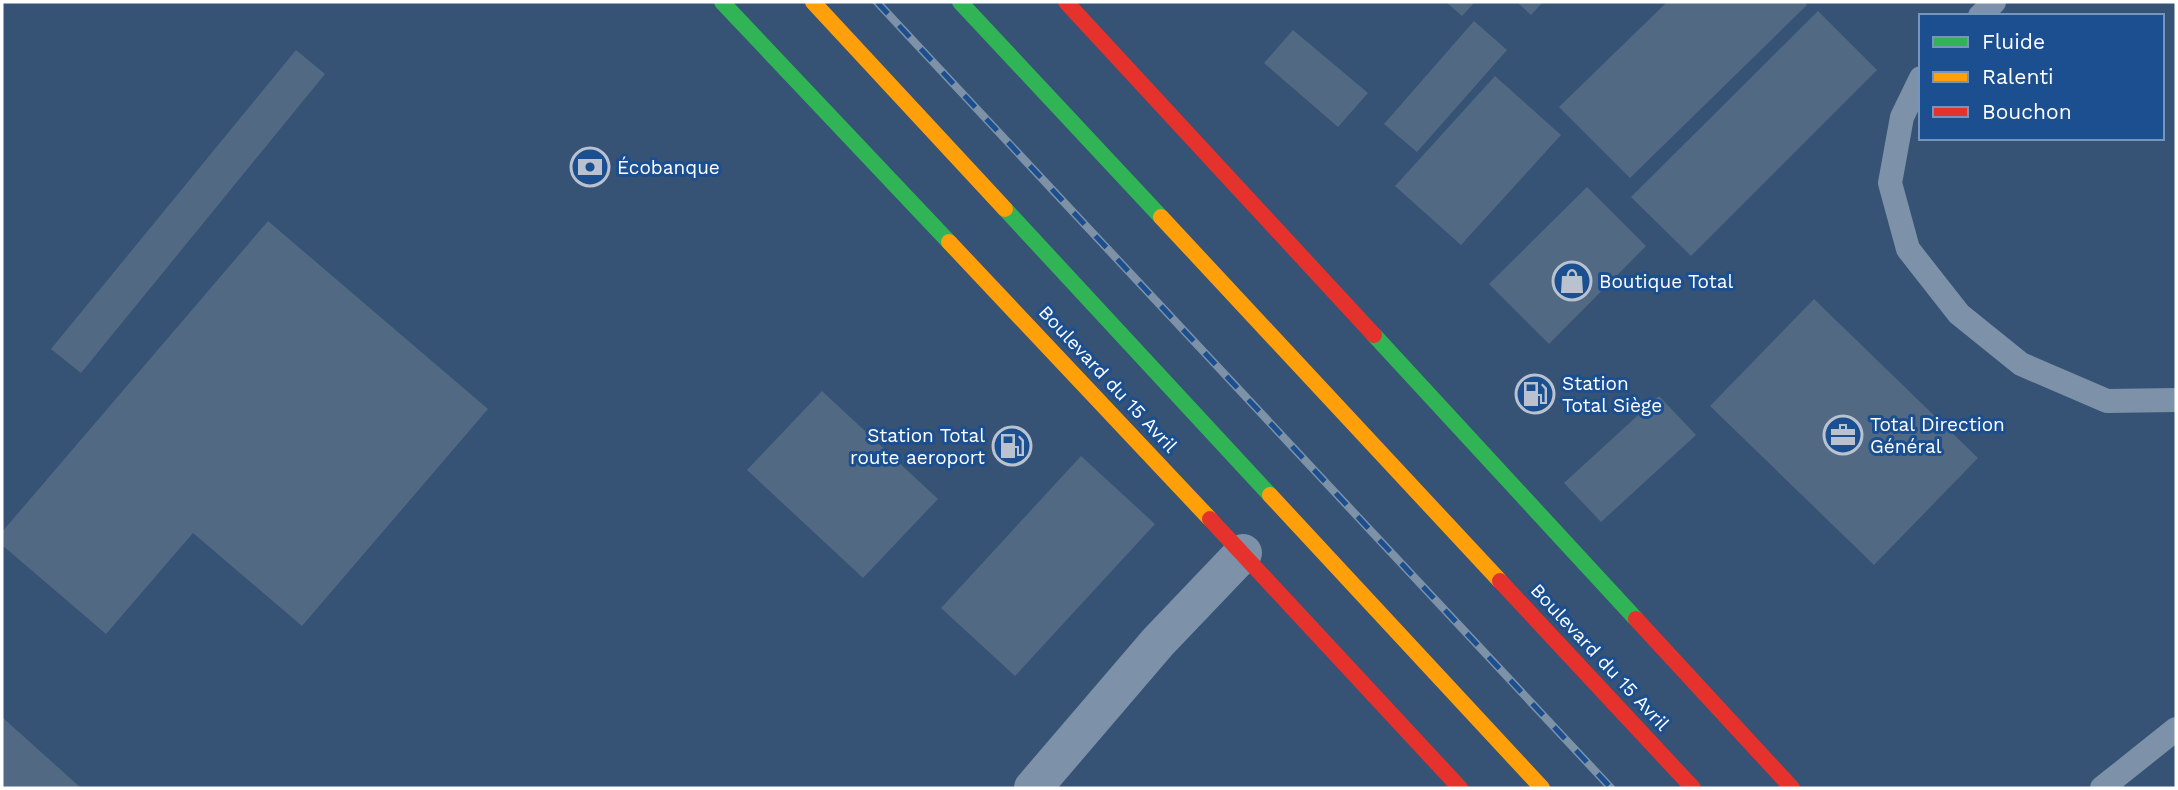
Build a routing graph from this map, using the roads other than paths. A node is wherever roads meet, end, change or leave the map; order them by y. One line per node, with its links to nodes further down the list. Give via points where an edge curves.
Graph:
1 (722, 2): 7 (main road, Boulevard du 15 Avril)
2 (813, 2): 11 (main road, Boulevard du 15 Avril)
3 (960, 2): 12 (main road, Boulevard du 15 Avril)
4 (1066, 2): 13 (main road)
5 (1919, 82): 6 (lane, via 1902,117 1890,184 1908,249 1959,314 2021,364 2106,401)
6 (2176, 400)
7 (1243, 553): 9 (street, via 1158,642); 10 (main road, Boulevard du 15 Avril)
8 (2176, 729): 14 (lane)
9 (1033, 788)
10 (1460, 788)
11 (1542, 788)
12 (1693, 788)
13 (1792, 788)
14 (2102, 788)

